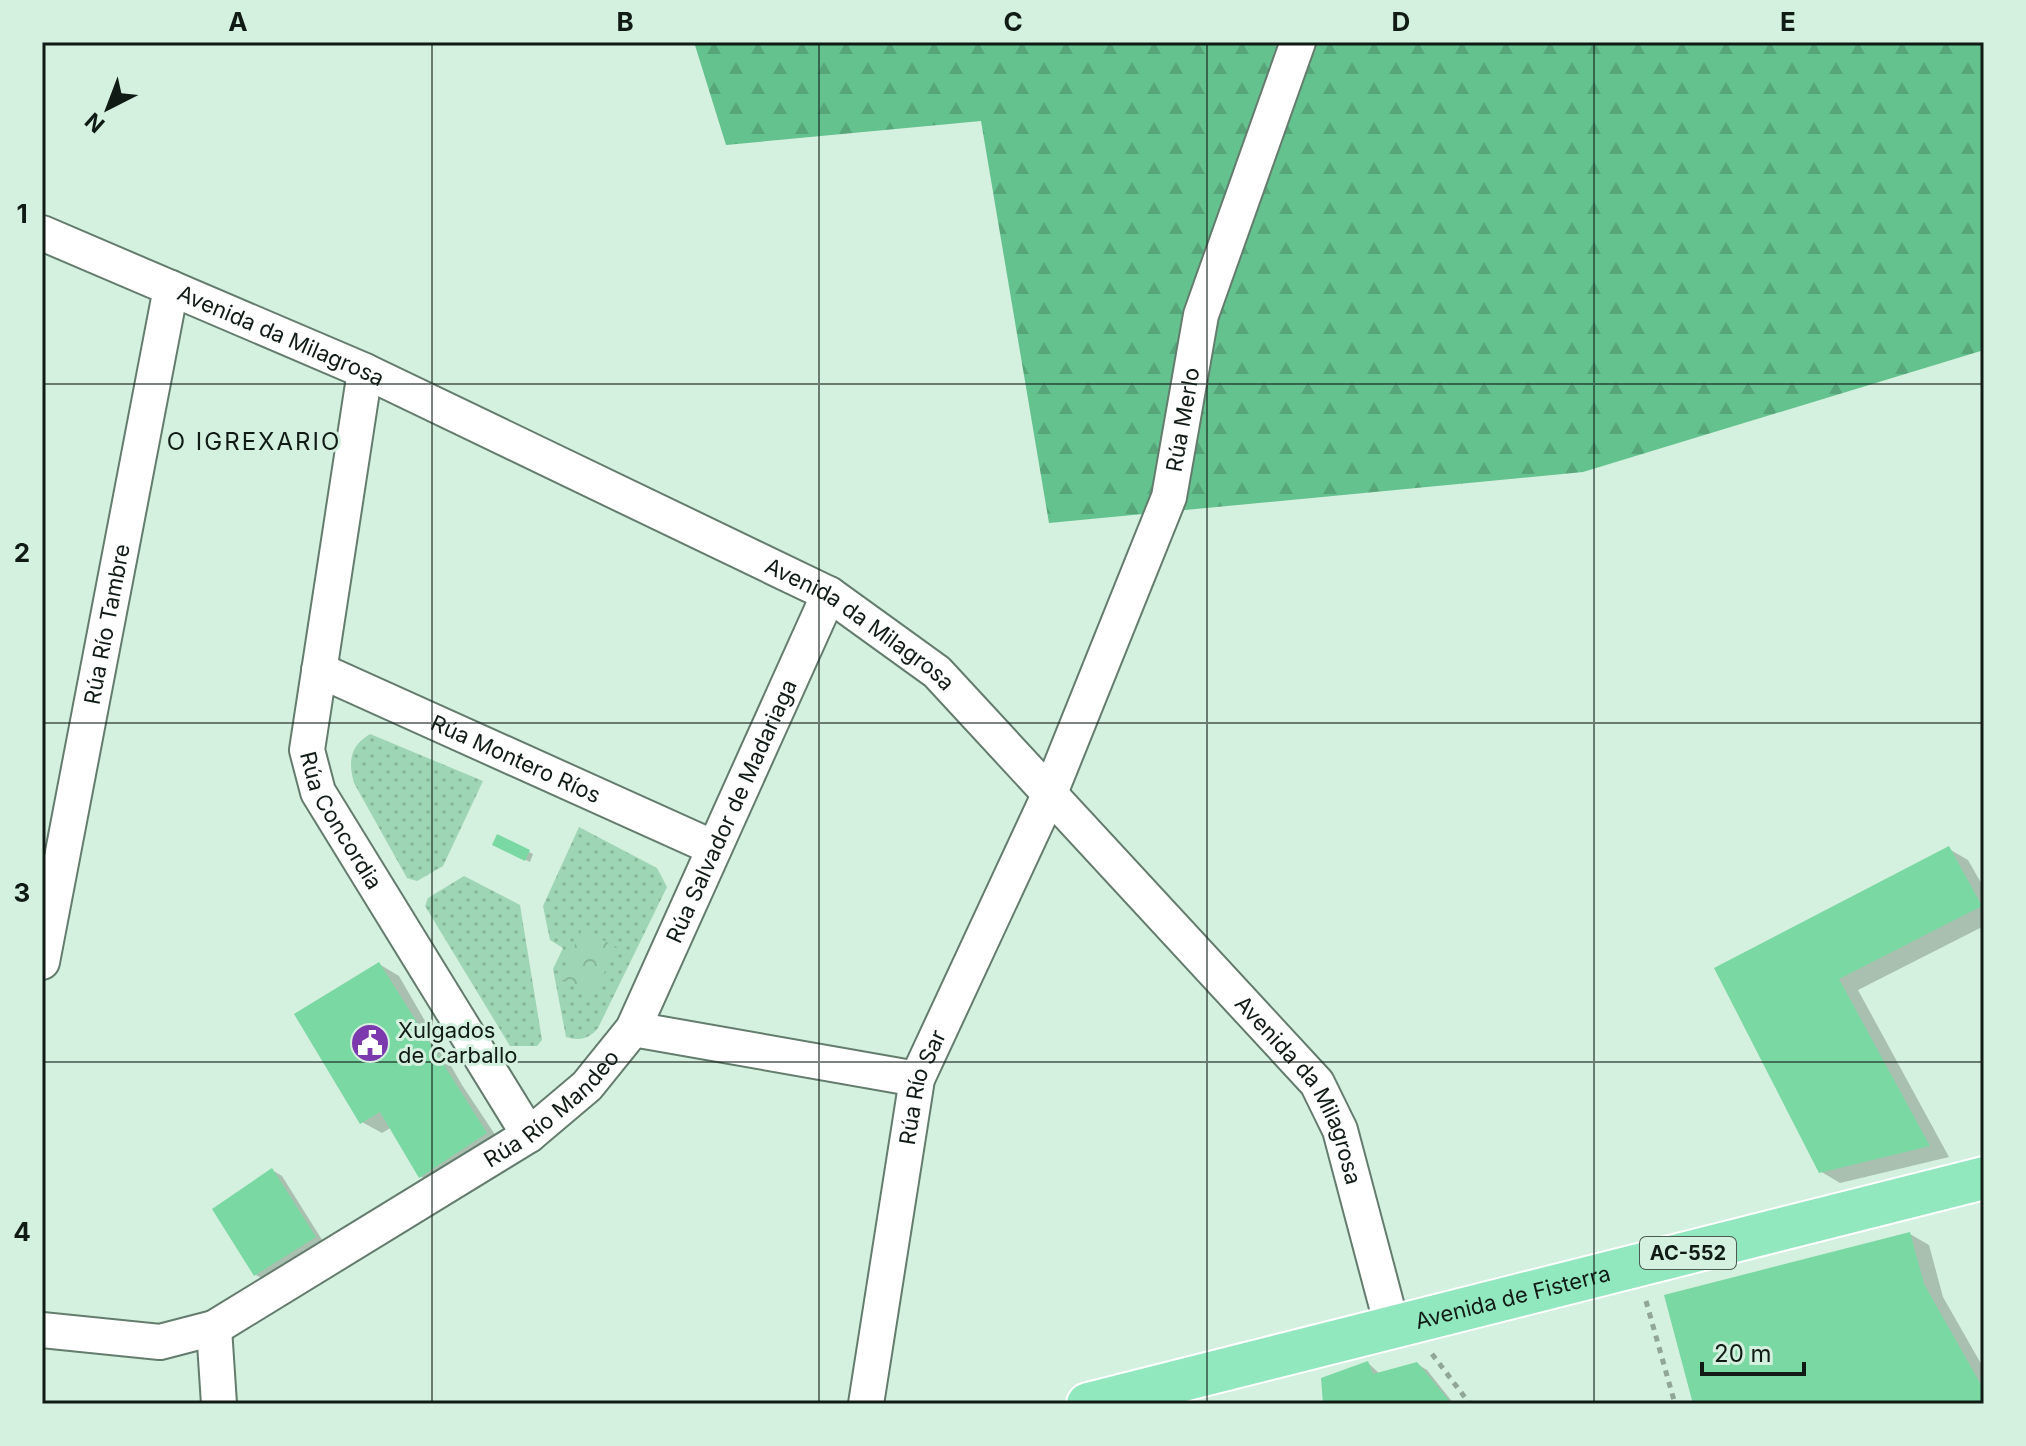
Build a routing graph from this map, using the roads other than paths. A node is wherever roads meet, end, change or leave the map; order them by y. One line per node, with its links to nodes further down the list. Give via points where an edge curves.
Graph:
1 (1298, 42): 7 (street, Rúa Merlo, via 1201,315 1169,497)
2 (42, 233): 3 (street, Avenida da Milagrosa)
3 (171, 288): 4 (street, Avenida da Milagrosa); 9 (street, Rúa Río Tambre)
4 (365, 371): 5 (street, Avenida da Milagrosa); 6 (street, Rúa Concordia)
5 (829, 594): 7 (street, Avenida da Milagrosa, via 937,672); 8 (street, Rúa Salvador de Madariaga)
6 (319, 670): 8 (street, Rúa Montero Ríos); 12 (street, Rúa Concordia, via 307,750 318,792)
7 (1050, 793): 11 (street, Rúa Río Sar); 14 (street, Avenida da Milagrosa, via 1317,1083 1340,1130)
8 (714, 848): 10 (street, Rúa Salvador de Madariaga)
9 (42, 958)
10 (633, 1029): 11 (street, Rúa Río Mandeo); 12 (street, Rúa Río Mandeo, via 587,1086)
11 (917, 1079): 18 (street, Rúa Río Sar)
12 (529, 1135): 15 (street, Rúa Río Mandeo)
13 (1984, 1178): 14 (main road, Avenida de Fisterra / AC-552)
14 (1392, 1326): 19 (main road, Avenida de Fisterra / AC-552)
15 (214, 1328): 16 (street, Rúa Río Mandeo, via 160,1342); 17 (street)
16 (42, 1330)
17 (219, 1404)
18 (866, 1404)
19 (1088, 1404)

